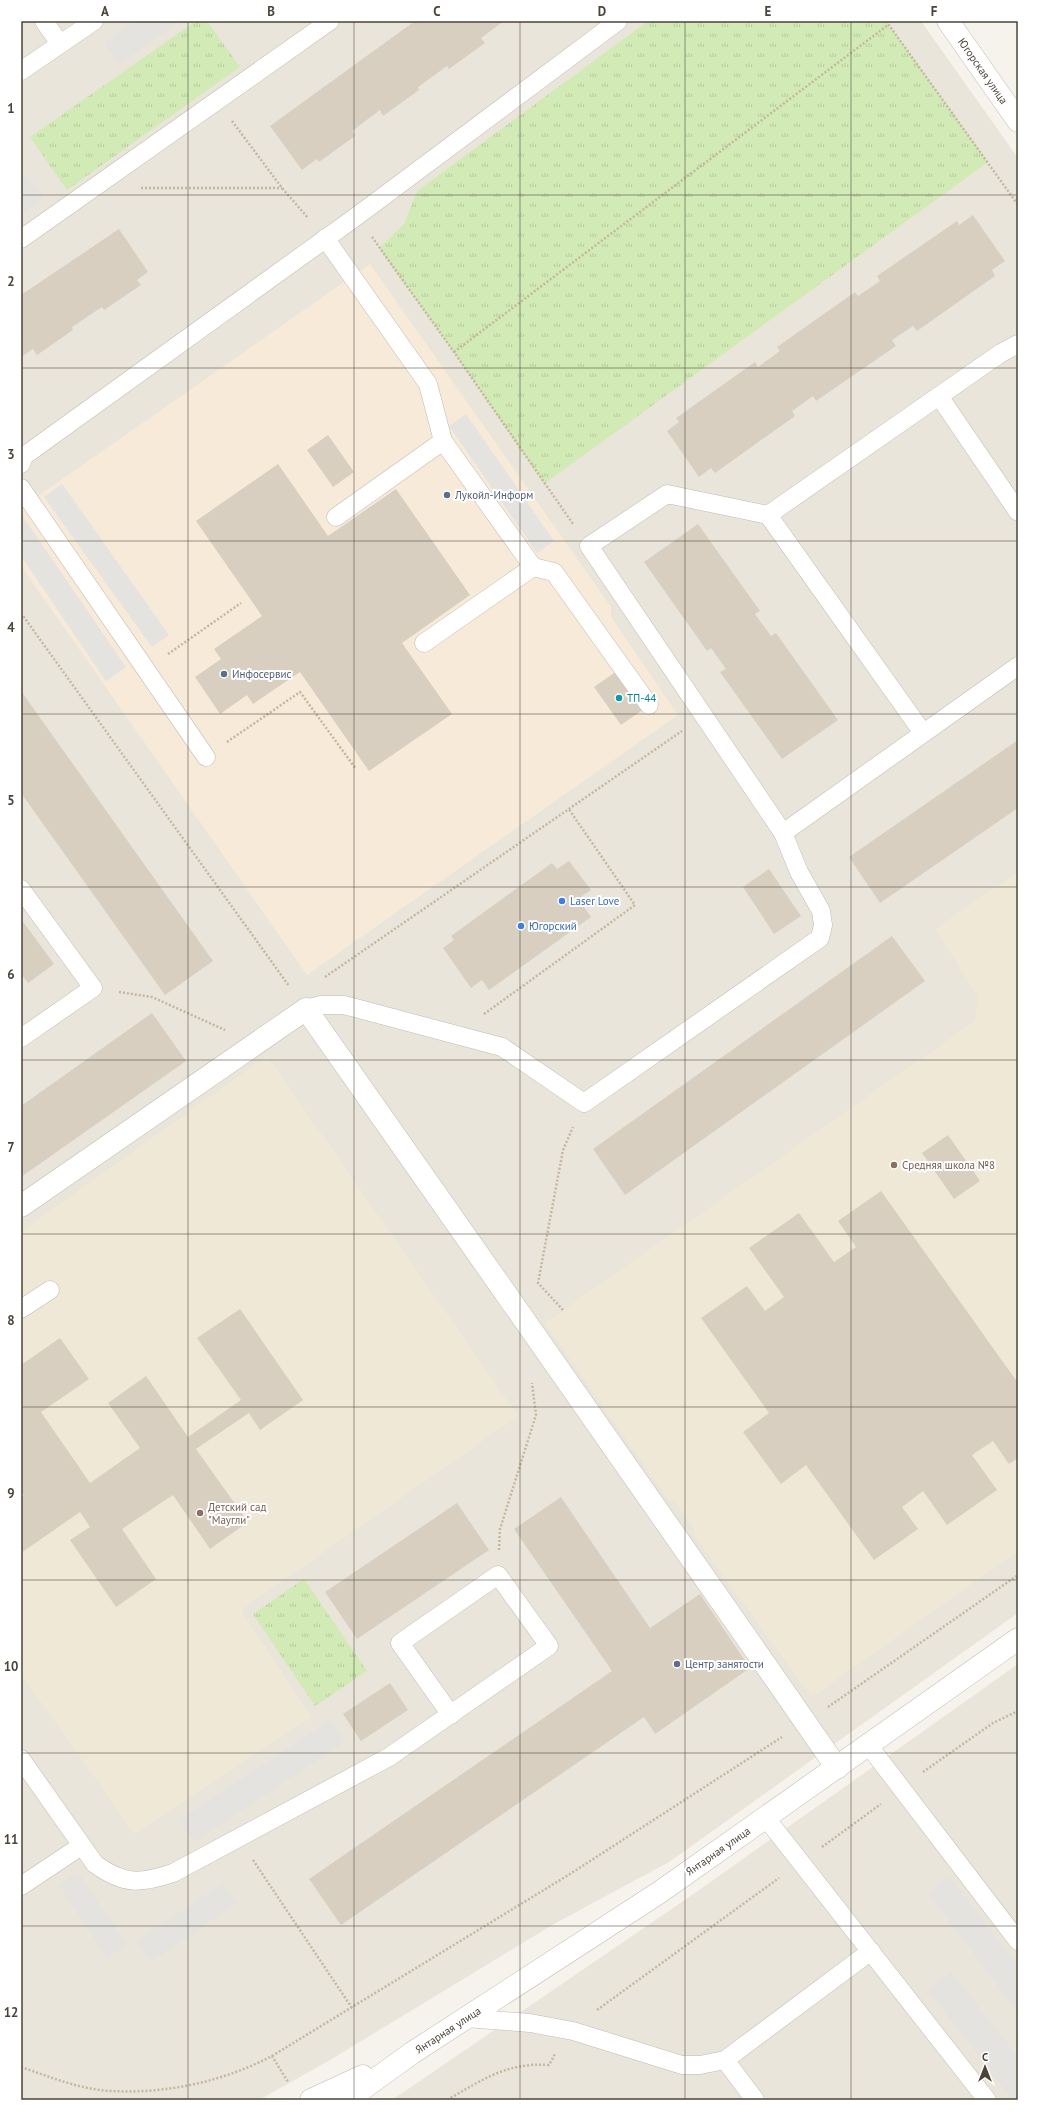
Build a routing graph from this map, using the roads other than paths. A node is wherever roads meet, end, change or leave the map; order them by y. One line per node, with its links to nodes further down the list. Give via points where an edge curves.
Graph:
1 (44, 21): 6 (lane)
2 (94, 21): 6 (lane)
3 (330, 21): 10 (lane)
4 (618, 21): 9 (lane)
5 (948, 21): 8 (street, Югорская улица)
6 (60, 44): 7 (lane)
7 (21, 71)
8 (1018, 121)
9 (325, 238): 13 (lane, via 428,384); 14 (lane)
10 (21, 239)
11 (1018, 344): 12 (lane, via 1000,353)
12 (939, 396): 16 (lane); 17 (lane)
13 (443, 442): 18 (lane); 19 (lane)
14 (22, 457)
15 (21, 488): 24 (lane)
16 (1018, 512)
17 (768, 515): 23 (lane); 25 (lane, via 667,494 589,546)
18 (336, 517)
19 (533, 566): 20 (lane); 22 (lane, via 554,572)
20 (424, 642)
21 (1018, 666): 23 (lane)
22 (649, 705)
23 (923, 733): 25 (lane)
24 (206, 757)
25 (783, 833): 27 (lane, via 799,872 821,911 823,924 820,938 584,1103 502,1047 344,1005 322,1005)
26 (21, 889): 28 (lane, via 93,988)
27 (306, 1009): 29 (street); 36 (street)
28 (21, 1038)
29 (21, 1206)
30 (50, 1290): 31 (lane)
31 (21, 1309)
32 (1018, 1639): 34 (street, Янтарная улица)
33 (451, 1715): 33 (lane, via 549,1646 498,1574 400,1643); 38 (lane, via 389,1757 173,1873 153,1880 130,1881 110,1875 95,1864)
34 (869, 1746): 36 (street, Янтарная улица); 40 (lane)
35 (21, 1759): 38 (lane)
36 (837, 1768): 37 (street, Янтарная улица)
37 (766, 1818): 41 (lane); 42 (street, Янтарная улица, via 660,1892)
38 (82, 1846): 39 (lane)
39 (21, 1886)
40 (1018, 1941)
41 (871, 1951): 44 (lane); 48 (lane)
42 (466, 2018): 43 (street, Янтарная улица); 44 (lane, via 530,2023 573,2031 682,2065 700,2065)
43 (412, 2053): 45 (street); 46 (street)
44 (725, 2060): 47 (lane)
45 (312, 2100)
46 (347, 2100)
47 (755, 2100)
48 (987, 2100)

